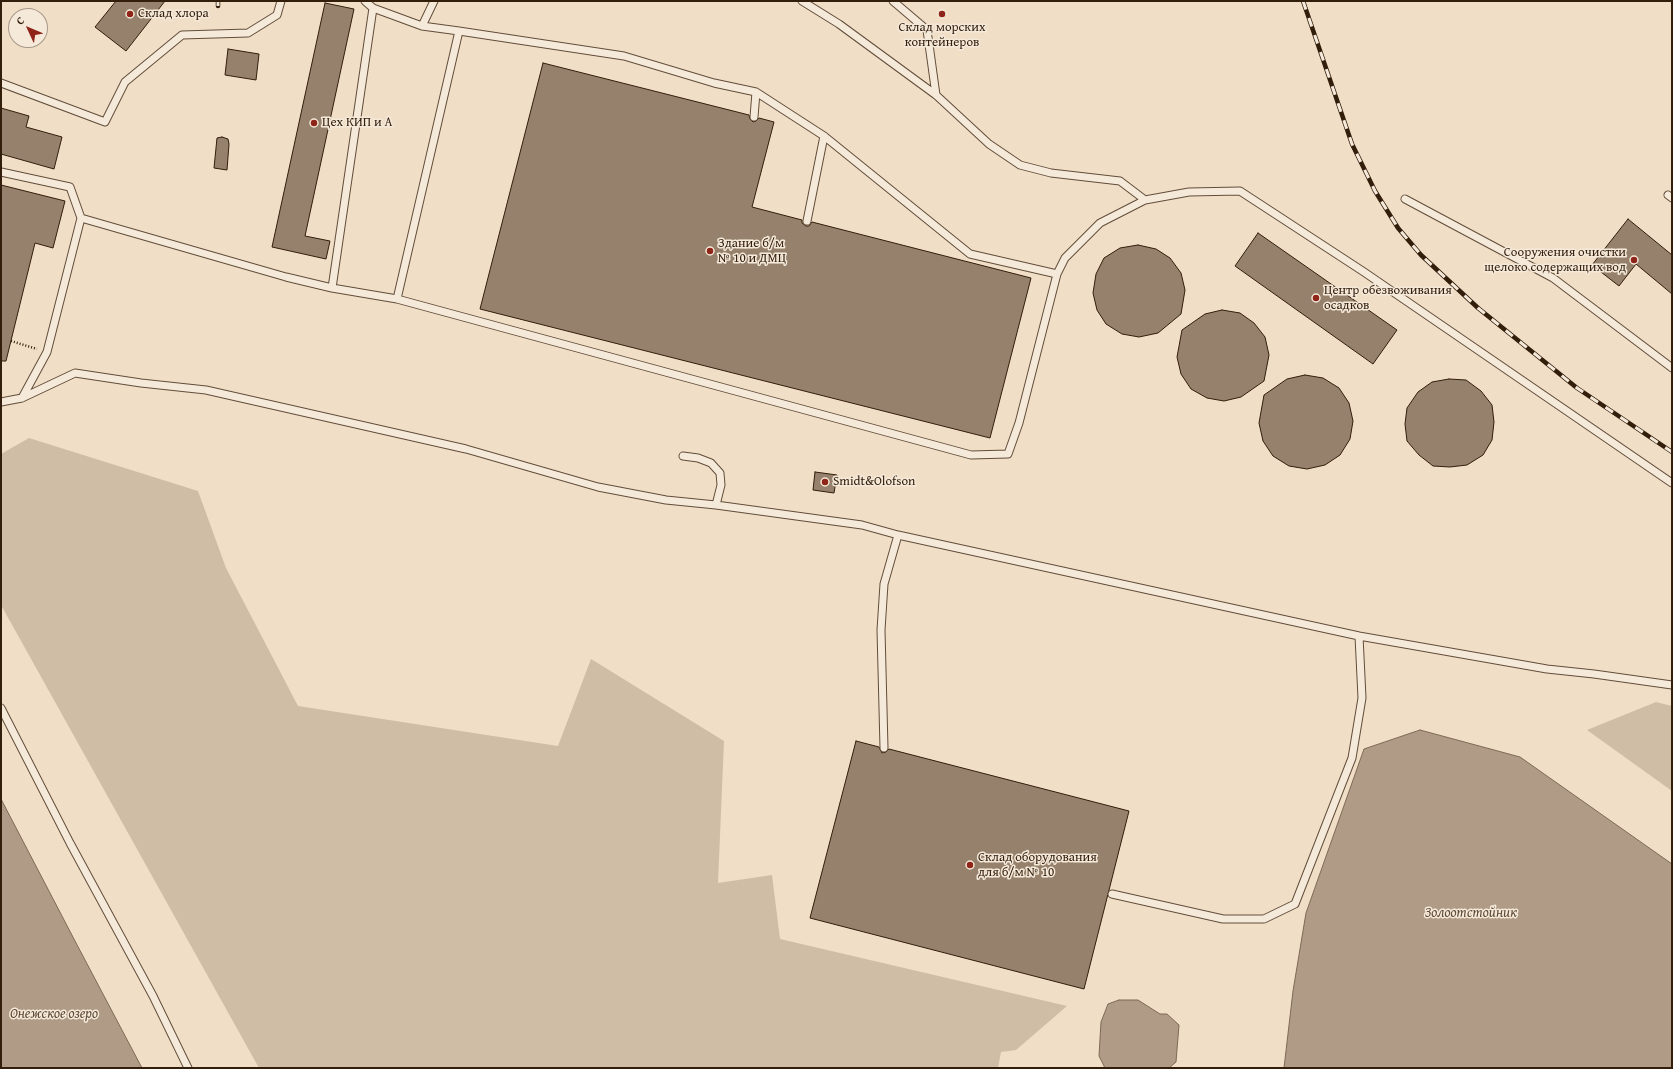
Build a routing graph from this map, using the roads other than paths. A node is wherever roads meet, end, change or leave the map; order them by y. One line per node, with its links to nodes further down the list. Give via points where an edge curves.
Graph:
1 (281, 1): 9 (lane, via 278,15 248,33 182,36 125,82 105,122)
2 (365, 1): 6 (lane)
3 (434, 1): 7 (lane)
4 (802, 1): 11 (lane, via 839,24)
5 (893, 1): 11 (lane, via 926,30)
6 (373, 8): 7 (lane); 20 (lane)
7 (422, 26): 8 (lane)
8 (459, 31): 10 (lane, via 624,56 714,83); 21 (lane)
9 (1, 83)
10 (756, 92): 12 (lane); 13 (lane)
11 (936, 95): 16 (lane, via 989,144 1020,165 1051,173 1120,181)
12 (754, 117)
13 (824, 136): 18 (lane); 19 (lane, via 970,254)
14 (1, 172): 17 (lane, via 70,187)
15 (1405, 199): 22 (lane, via 1553,278)
16 (1145, 200): 19 (lane, via 1100,224 1065,258); 26 (lane, via 1189,192 1240,191 1364,272)
17 (81, 218): 20 (lane); 23 (lane, via 47,352)
18 (807, 221)
19 (1057, 274): 21 (lane, via 1019,423 1008,454 971,455)
20 (332, 288): 21 (lane)
21 (397, 299)
22 (1672, 368)
23 (22, 398): 24 (lane); 27 (lane, via 75,374 206,390 466,449 598,487 666,500)
24 (1, 402)
25 (683, 456): 27 (lane, via 698,458 711,464 720,473 721,485)
26 (1672, 482)
27 (716, 505): 28 (lane, via 862,525)
28 (898, 535): 29 (lane); 32 (lane, via 884,584 881,630)
29 (1359, 636): 30 (lane, via 1547,669); 33 (lane, via 1362,698 1352,758 1295,904 1264,919 1223,919)
30 (1672, 685)
31 (1, 708): 34 (lane, via 153,996)
32 (884, 748)
33 (1112, 894)
34 (188, 1068)

